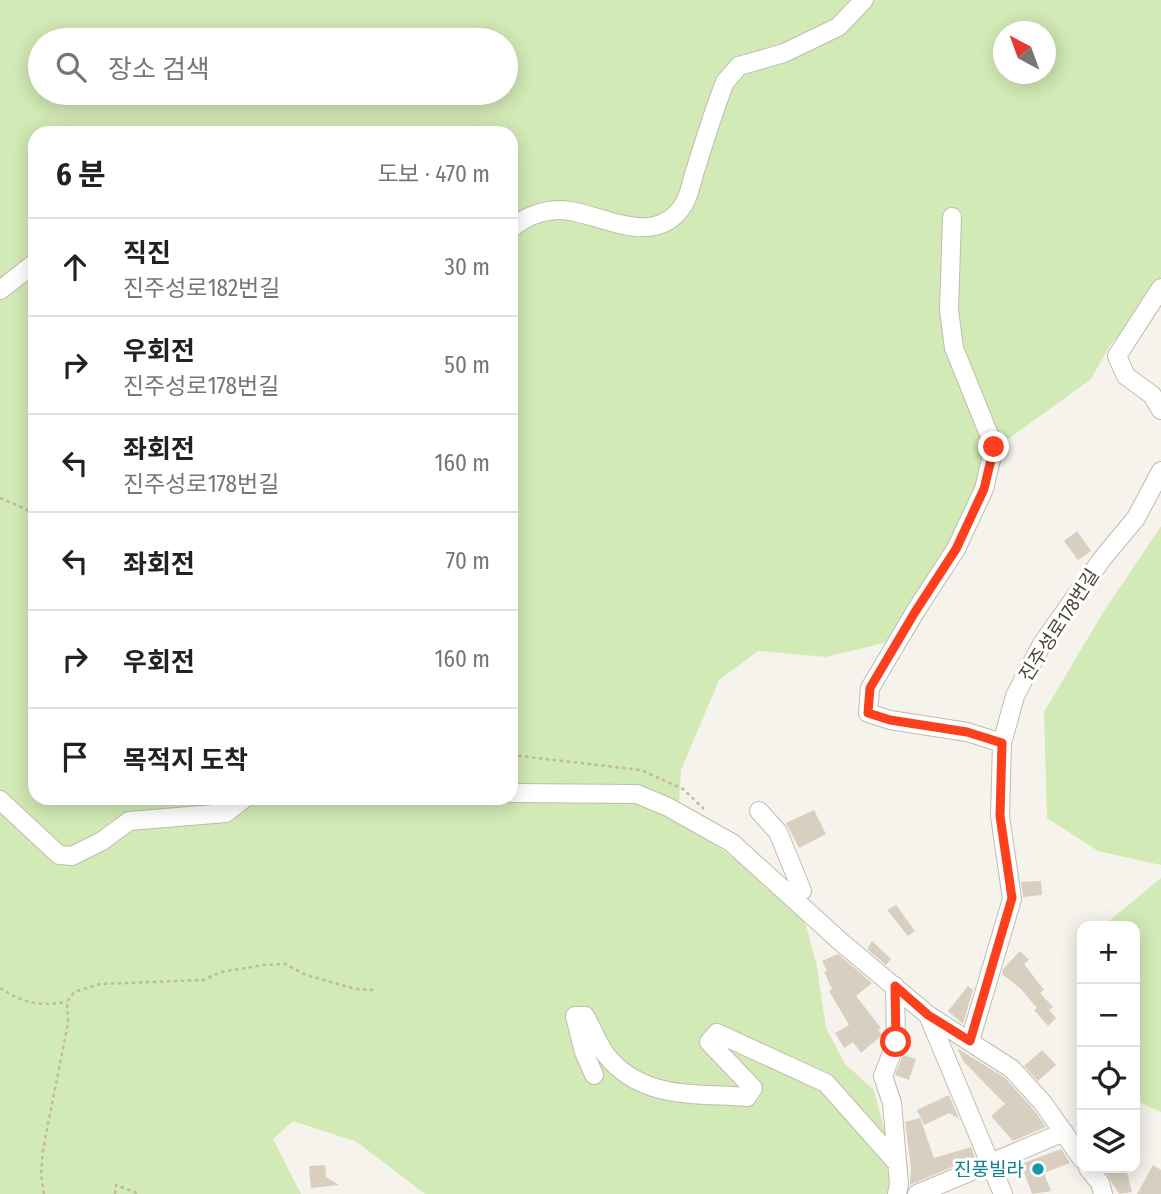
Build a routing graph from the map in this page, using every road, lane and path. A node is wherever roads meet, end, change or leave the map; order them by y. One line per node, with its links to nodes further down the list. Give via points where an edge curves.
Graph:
1 (864, 0): 3 (street, via 838,27 785,53 739,66 726,82 686,200 672,217 655,225 633,227 569,210 550,211)
2 (952, 217): 11 (street, via 948,310 954,348 994,447 984,489 956,549 870,688 868,713)
3 (518, 223)
4 (28, 268): 6 (street)
5 (1161, 288): 7 (street, via 1117,356 1126,376 1153,395)
6 (0, 290)
7 (1161, 410)
8 (1161, 471): 11 (street, 진주성로178번길, via 1136,518 1042,643 1015,696)
9 (0, 498): 10 (path)
10 (28, 510)
11 (1002, 743): 22 (street, 진주성로178번길, via 1000,816 1012,898)
12 (518, 793): 17 (street, via 637,794 668,807 732,843)
13 (0, 800): 14 (street, via 59,855 72,856 129,821 226,813)
14 (236, 805)
15 (759, 811): 16 (street, via 778,832)
16 (802, 891)
17 (895, 986): 21 (street); 26 (street, via 896,1042 883,1076 892,1103)
18 (0, 988): 20 (path, via 41,1006)
19 (375, 990): 20 (path, via 306,975 285,964 221,972 203,980 100,984 74,992)
20 (66, 1002): 29 (path, via 68,1023 43,1150)
21 (928, 1015): 22 (street); 27 (street)
22 (970, 1041): 24 (street, via 1013,1069)
23 (594, 1075): 26 (street, via 575,1016 585,1016 606,1054 635,1081 660,1091 747,1097 753,1088 709,1042 716,1033 826,1083)
24 (1064, 1132): 25 (street); 27 (street)
25 (1077, 1152)
26 (897, 1163): 32 (street)
27 (992, 1164): 33 (street); 34 (street)
28 (1092, 1173): 35 (street)
29 (44, 1194)
30 (115, 1194): 31 (path, via 116,1185)
31 (140, 1194)
32 (897, 1194)
33 (917, 1194)
34 (1003, 1194)
35 (1103, 1194)

